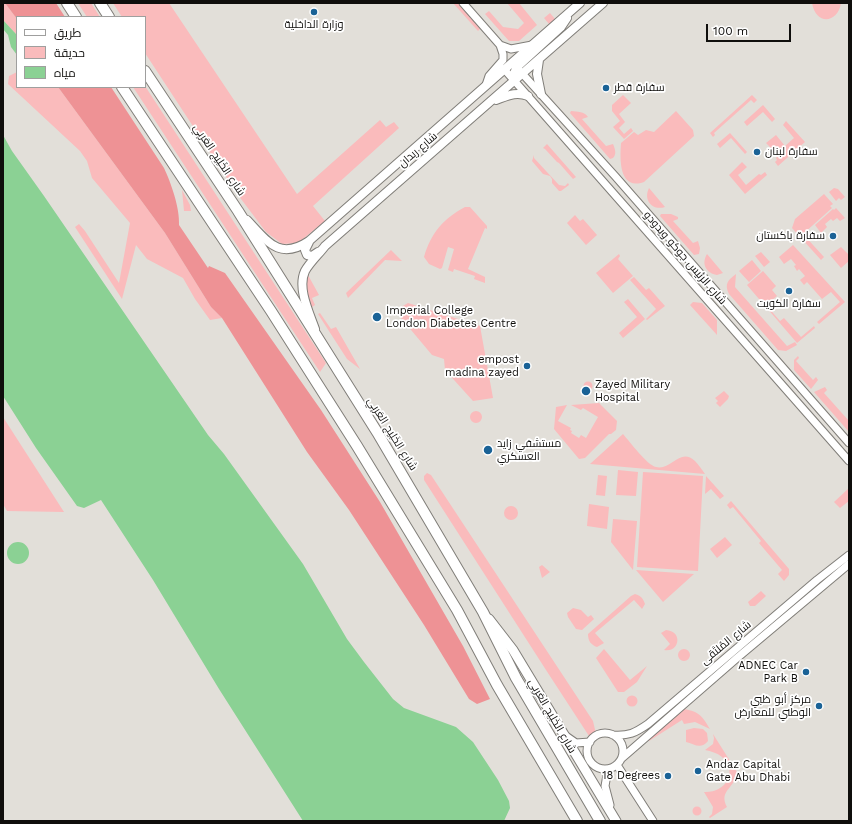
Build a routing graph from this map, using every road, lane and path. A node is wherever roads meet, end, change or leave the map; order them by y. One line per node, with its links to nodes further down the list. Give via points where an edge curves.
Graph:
1 (67, 3): 7 (highway)
2 (100, 3): 8 (highway)
3 (464, 3): 9 (street)
4 (580, 3): 6 (main road, شارع ربدان)
5 (603, 3): 11 (main road, شارع ربدان)
6 (568, 13): 10 (main road, شارع ربدان); 12 (main road, via 561,27)
7 (75, 16)
8 (108, 16)
9 (500, 45): 10 (street, via 511,49); 17 (street, via 503,60 489,76)
10 (532, 45): 12 (main road, شارع ربدان)
11 (539, 59): 15 (main road, شارع ربدان); 19 (main road, via 537,74)
12 (514, 65): 13 (main road, شارع ربدان); 15 (street, شارع الرئيس جوكو ويدودو); 16 (main road)
13 (504, 69): 16 (street, شارع الرئيس جوكو ويدودو); 17 (main road, شارع ربدان)
14 (146, 73): 24 (highway, شارع الخَلِيج العَربِي)
15 (522, 74): 16 (main road, شارع ربدان); 19 (street, شارع الرئيس جوكو ويدودو)
16 (515, 81): 20 (street, شارع الرئيس جوكو ويدودو); 21 (main road, شارع ربدان)
17 (486, 86): 25 (main road, شارع ربدان)
18 (123, 88): 41 (highway, via 357,446 457,610 497,685)
19 (541, 94): 22 (street, شارع الرئيس جوكو ويدودو)
20 (528, 96): 21 (main road, via 513,94); 23 (street, شارع الرئيس جوكو ويدودو)
21 (488, 104): 26 (main road, شارع ربدان)
22 (557, 111): 23 (street); 28 (street, شارع الرئيس جوكو ويدودو)
23 (548, 119): 29 (street, شارع الرئيس جوكو ويدودو)
24 (238, 211): 25 (main road, شارع ربدان, via 268,242 279,248 297,248); 27 (highway, شارع الخَلِيج العَربِي)
25 (309, 241): 26 (main road, via 304,250 308,256 315,255)
26 (325, 246): 27 (main road, شارع ربدان, via 305,271 303,281 304,294)
27 (318, 339): 32 (highway, شارع الخَلِيج العَربِي, via 377,432)
28 (849, 443)
29 (849, 460)
30 (849, 555): 34 (street, شارع المُلتَقى)
31 (849, 564): 37 (street, شارع المُلتَقى)
32 (483, 612): 33 (main road, via 513,650); 42 (highway, شارع الخَلِيج العَربِي, via 516,678)
33 (554, 719): 36 (street, via 573,741); 43 (main road)
34 (648, 724): 35 (street, شارع المُلتَقى, via 634,734); 37 (street, via 632,739 632,743)
35 (613, 735): 36 (street, via 602,734); 38 (street, via 622,746)
36 (590, 742): 40 (street, via 587,753 592,764)
37 (637, 744): 38 (street, شارع المُلتَقى)
38 (622, 758): 39 (street)
39 (617, 765): 40 (street); 44 (street)
40 (608, 769): 43 (street, via 605,793)
41 (577, 821)
42 (600, 821)
43 (616, 821)
44 (653, 821)

